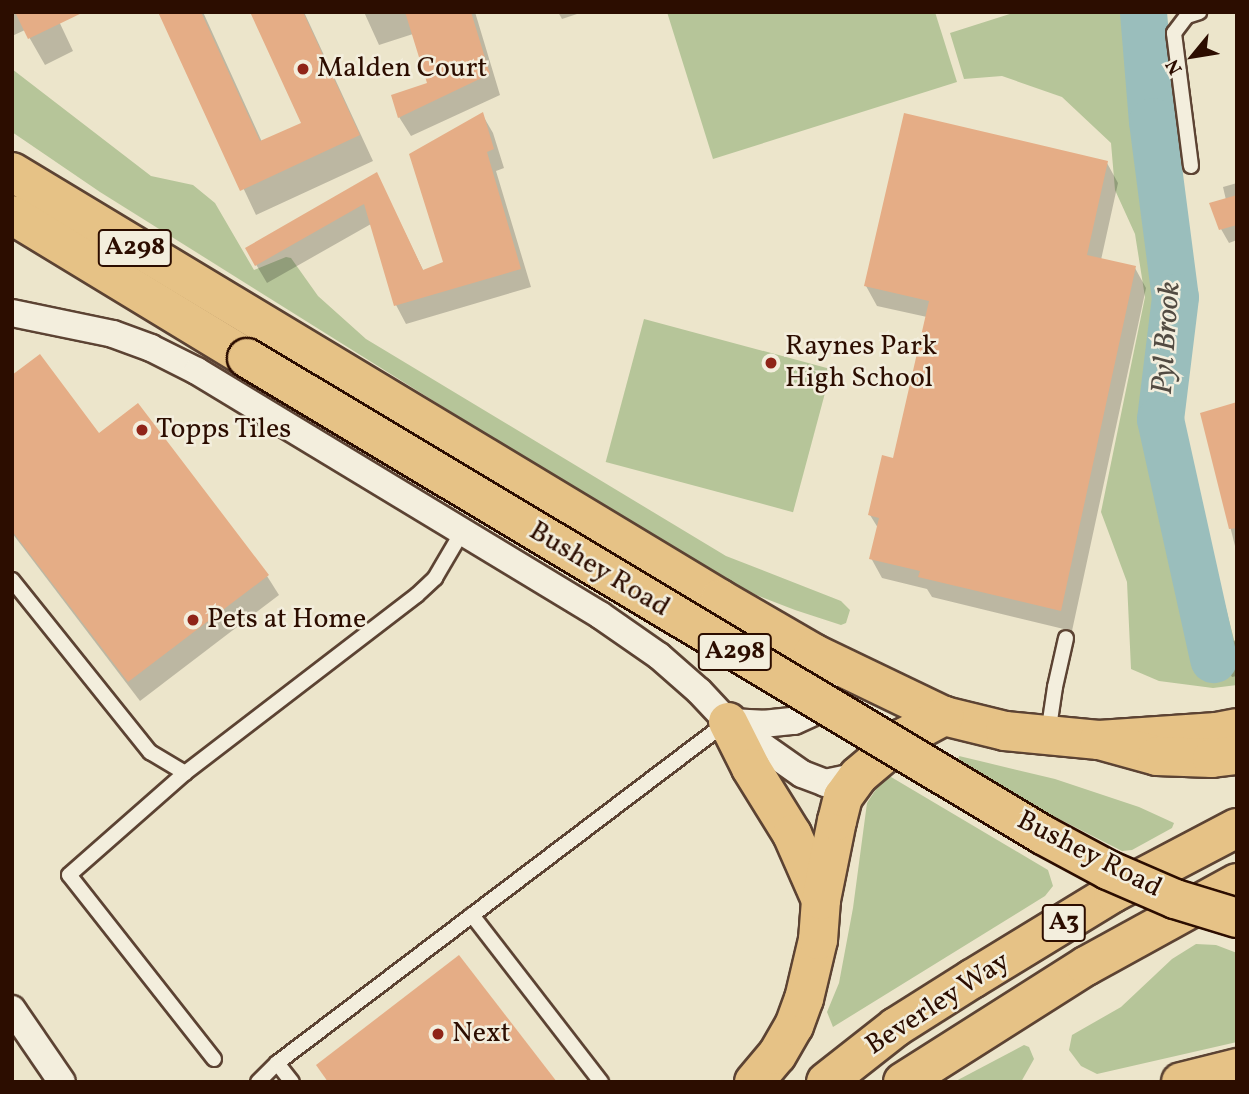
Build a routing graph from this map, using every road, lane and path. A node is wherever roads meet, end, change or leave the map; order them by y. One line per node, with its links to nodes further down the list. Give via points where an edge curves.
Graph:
1 (1199, 12): 2 (lane, via 1187,16 1174,33)
2 (1191, 166)
3 (12, 172): 9 (main road, Bushey Road / A298)
4 (12, 215): 22 (main road, Bushey Road / A298, bridge, via 1043,835 1175,899)
5 (12, 313): 6 (street, Bushey Road, via 96,329 151,348 197,371)
6 (462, 532): 11 (street, Bushey Road, via 649,649); 16 (lane, via 435,578 417,595)
7 (12, 580): 16 (lane, via 150,752)
8 (1066, 638): 13 (lane)
9 (813, 653): 10 (main road, Bushey Road / A298); 11 (street, via 823,673 825,691 816,711 794,721)
10 (944, 716): 13 (main road, A298, via 1004,731); 17 (main road, via 903,738)
11 (729, 722): 17 (street, Bushey Road, via 816,780 837,782); 20 (main road, via 792,834); 21 (lane)
12 (1237, 728): 14 (main road, A298)
13 (1048, 735): 14 (main road, A298)
14 (1099, 740): 15 (main road, A298, via 1157,756)
15 (1237, 755)
16 (185, 773): 24 (lane, via 69,875)
17 (858, 776): 20 (main road, via 843,797)
18 (1237, 828): 32 (main road, Beverley Way / A3, via 1113,892 896,1027)
19 (1237, 883): 33 (main road, Beverley Way / A3, via 1086,966)
20 (821, 900): 31 (main road, via 818,940 797,1017 777,1055)
21 (472, 915): 25 (lane); 30 (lane)
22 (1237, 918)
23 (12, 1009): 27 (street)
24 (214, 1059)
25 (277, 1063): 28 (lane); 29 (lane)
26 (1237, 1068): 34 (main road)
27 (62, 1082)
28 (258, 1082)
29 (292, 1082)
30 (601, 1082)
31 (754, 1082)
32 (826, 1082)
33 (903, 1082)
34 (1181, 1082)

